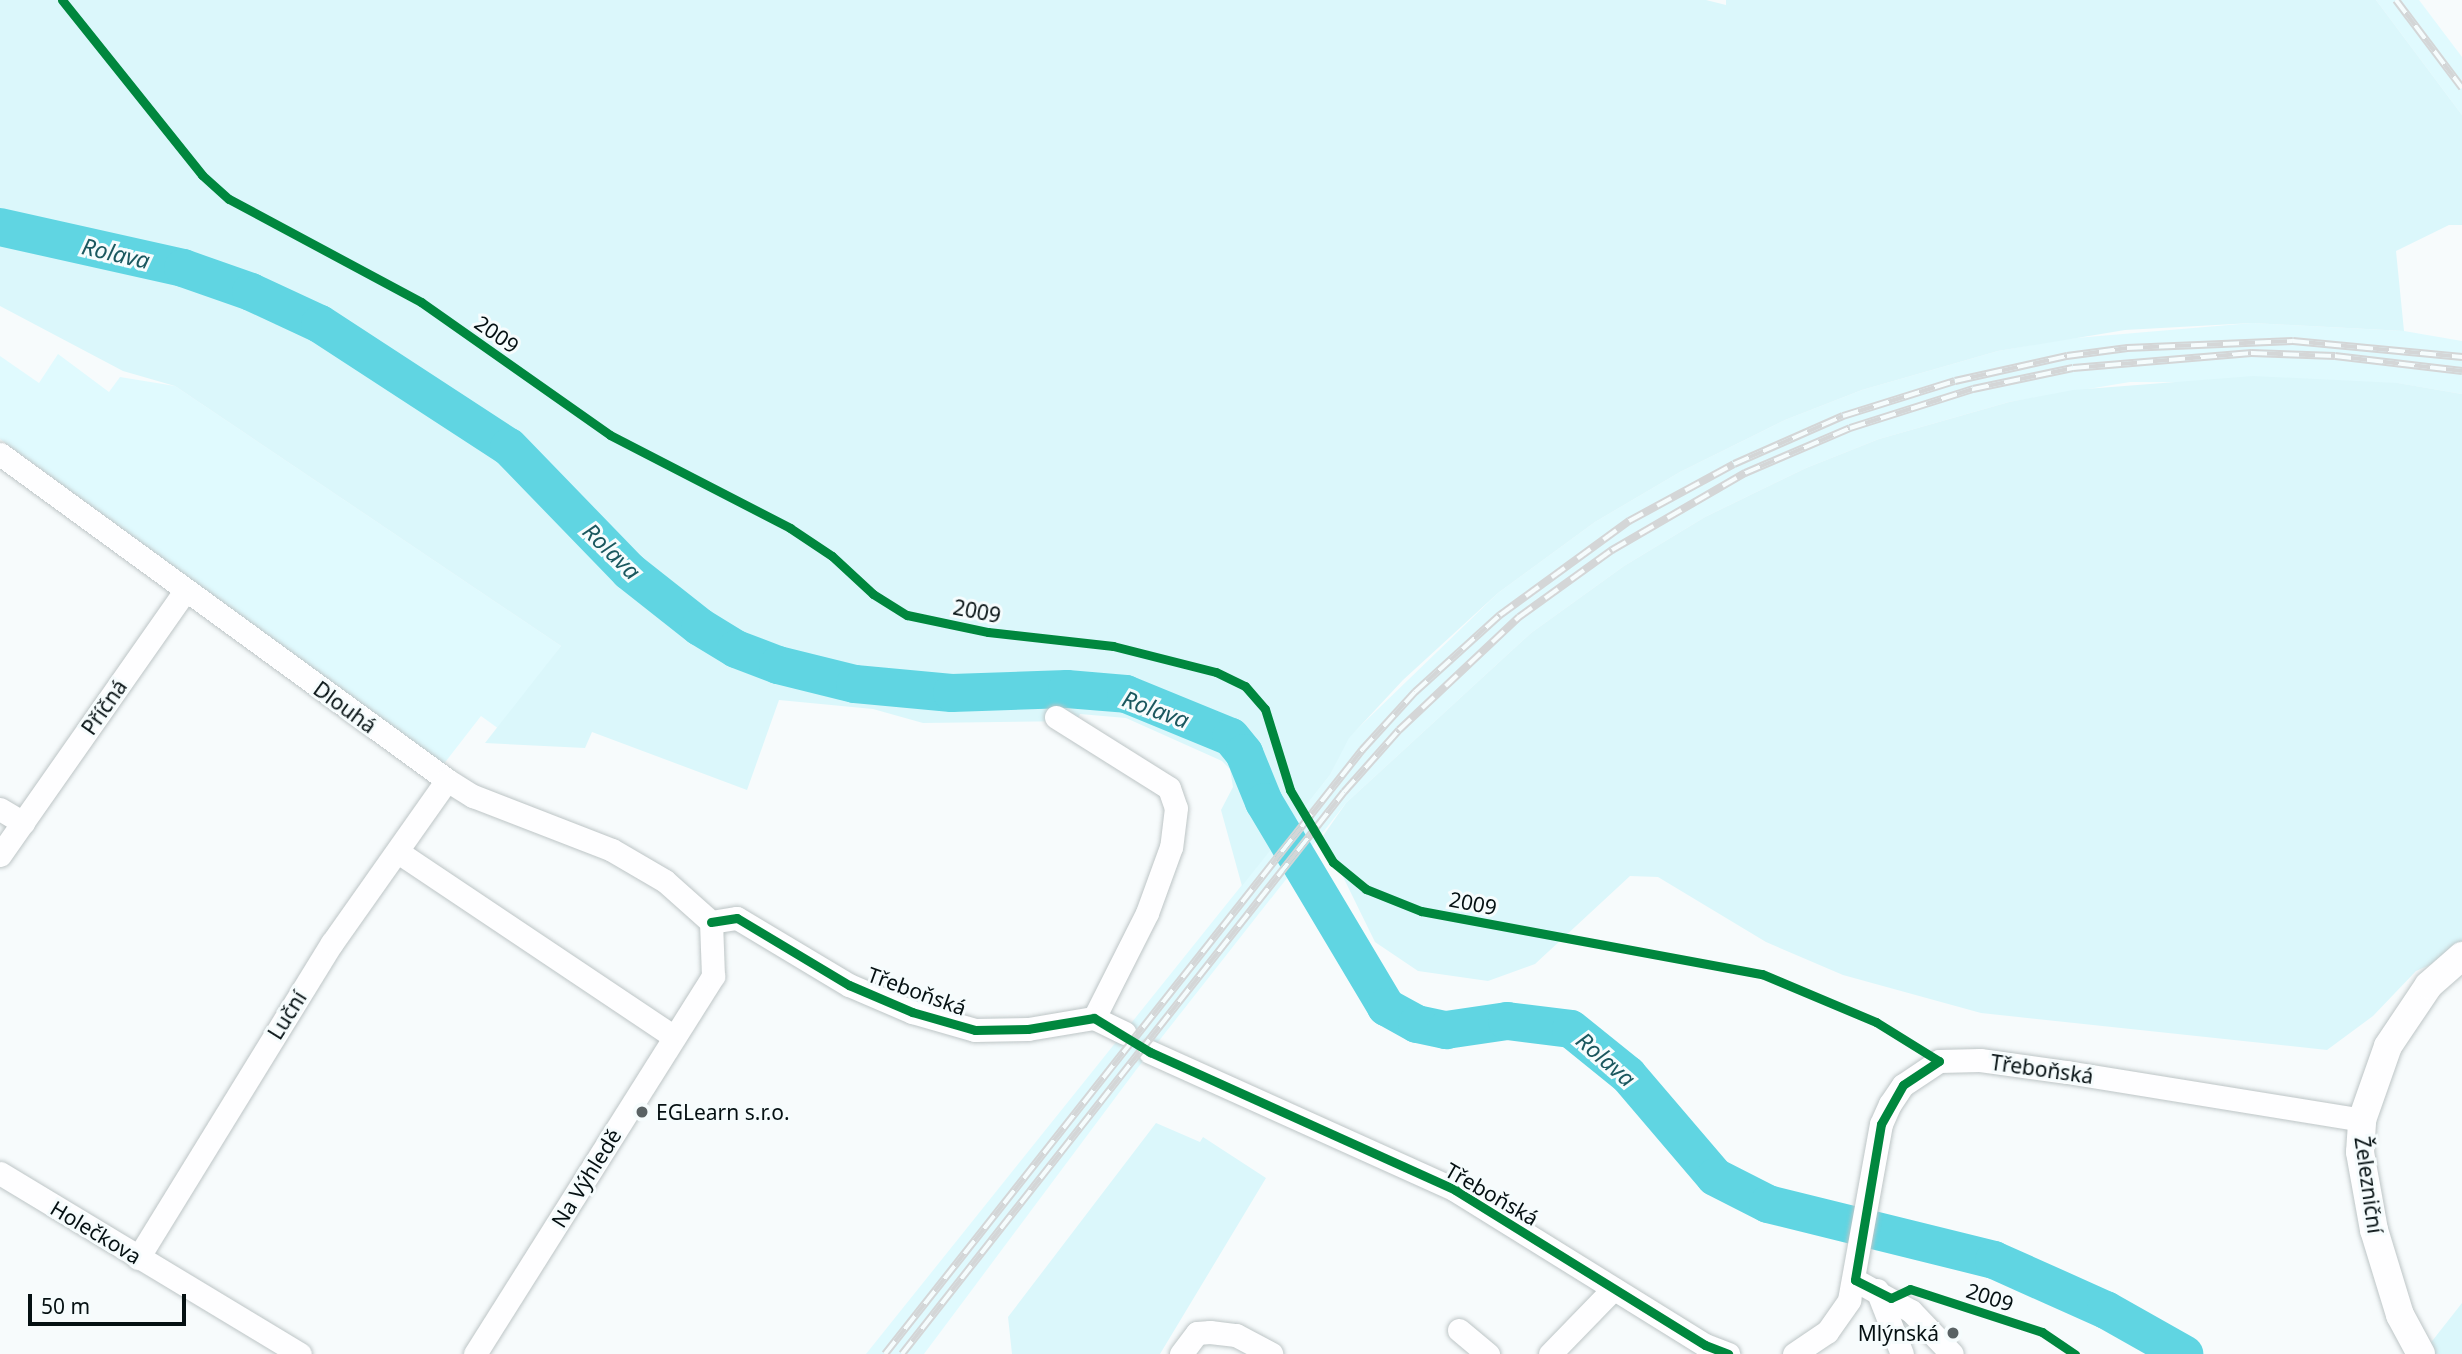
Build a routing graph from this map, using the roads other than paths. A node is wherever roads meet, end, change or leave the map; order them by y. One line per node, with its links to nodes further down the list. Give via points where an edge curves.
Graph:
1 (0, 454): 2 (street, Dlouhá)
2 (185, 591): 4 (street, Dlouhá); 6 (street, Příčná)
3 (1056, 717): 11 (street, via 1169,788 1176,808 1171,847 1147,913)
4 (447, 780): 7 (street, Luční); 9 (street, Dlouhá, via 473,796 612,850 665,881)
5 (0, 809): 6 (street)
6 (23, 823): 8 (street, Příčná)
7 (398, 852): 13 (street); 17 (street, Luční, via 332,943)
8 (0, 855)
9 (710, 922): 11 (street, Třeboňská, via 737,918 849,985 912,1012 975,1030 1028,1029); 13 (street, Na Výhledě, via 713,976)
10 (2462, 956): 15 (street, Železniční, via 2429,985 2388,1046)
11 (1094, 1018): 12 (street)
12 (1125, 1033)
13 (674, 1037): 23 (street, Na Výhledě)
14 (1150, 1052): 19 (street, Třeboňská, via 1455,1189)
15 (2362, 1120): 18 (street, Třeboňská, via 2005,1063 1939,1061 1903,1085 1881,1124); 32 (street, Železniční, via 2360,1152 2374,1230 2400,1315)
16 (0, 1173): 17 (street, Holečkova)
17 (138, 1258): 22 (street, Holečkova)
18 (1855, 1280): 20 (street); 29 (street, Třeboňská, via 1839,1318 1812,1345)
19 (1613, 1289): 27 (street); 28 (street, Třeboňská)
20 (1877, 1290): 30 (street); 31 (street, via 1911,1311)
21 (1459, 1330): 26 (street)
22 (300, 1354)
23 (475, 1354)
24 (1181, 1354): 25 (street, via 1197,1333 1210,1332 1236,1335)
25 (1271, 1354)
26 (1488, 1354)
27 (1550, 1354)
28 (1728, 1354)
29 (1794, 1354)
30 (1902, 1354)
31 (1951, 1354)
32 (2421, 1354)

